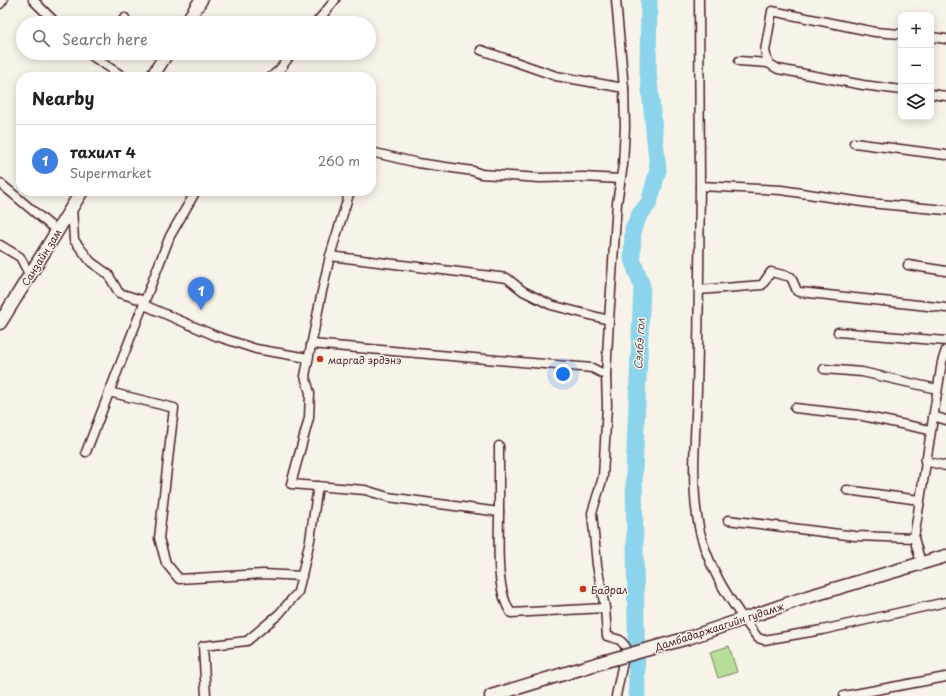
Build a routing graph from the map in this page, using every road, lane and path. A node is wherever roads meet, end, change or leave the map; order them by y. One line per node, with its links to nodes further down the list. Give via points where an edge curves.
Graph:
1 (3, 0): 7 (street)
2 (33, 0): 8 (street)
3 (201, 0): 9 (main road)
4 (335, 0): 10 (street)
5 (616, 0): 23 (street)
6 (699, 0): 32 (street)
7 (0, 4)
8 (49, 16)
9 (191, 16)
10 (322, 16)
11 (898, 34): 19 (street, via 875,32 772,11 765,51)
12 (934, 37): 13 (street)
13 (946, 39)
14 (481, 50): 23 (street, via 556,76)
15 (100, 60): 20 (street)
16 (163, 60): 21 (main road)
17 (287, 60): 22 (street)
18 (739, 61): 19 (street)
19 (768, 63): 24 (street, via 778,69)
20 (117, 72)
21 (155, 72)
22 (277, 72)
23 (624, 88): 30 (street, via 625,127)
24 (898, 90)
25 (934, 94): 26 (street)
26 (946, 96)
27 (854, 143): 29 (street)
28 (376, 153): 30 (street, via 481,174)
29 (946, 155)
30 (620, 179): 47 (street)
31 (0, 183): 38 (street)
32 (700, 186): 37 (street, via 781,190 869,203); 44 (street)
33 (79, 196): 36 (main road, Санзайн зам)
34 (193, 196): 45 (street, via 170,236)
35 (348, 196): 40 (street)
36 (72, 207): 38 (main road, Санзайн зам); 45 (street, via 74,240 91,262 108,274 119,293)
37 (946, 210)
38 (57, 231): 43 (main road, Санзайн зам)
39 (0, 245): 43 (street, via 20,257)
40 (330, 256): 47 (street, via 507,278 523,291 551,306); 51 (street)
41 (908, 265): 42 (street)
42 (946, 271)
43 (30, 276): 48 (main road, Санзайн зам)
44 (699, 290): 46 (street, via 762,285 771,272 791,277 797,291 800,292); 78 (street, via 694,461 697,516 705,547 725,593)
45 (145, 303): 53 (street, via 216,336 256,349); 58 (street)
46 (946, 308)
47 (609, 320): 55 (street)
48 (0, 323)
49 (838, 332): 50 (street)
50 (946, 341)
51 (311, 344): 53 (street); 55 (street, via 592,368)
52 (946, 350): 56 (street)
53 (308, 358): 67 (street, via 305,376 310,393 309,418 291,484)
54 (824, 368): 57 (street, via 862,372)
55 (606, 375): 77 (street, via 603,477 592,513 597,565)
56 (943, 378): 57 (street)
57 (937, 389): 60 (street)
58 (110, 392): 64 (street); 75 (street, via 174,408 159,538 166,563 179,579 263,574)
59 (795, 408): 62 (street, via 858,414)
60 (933, 416): 61 (street); 62 (street)
61 (946, 420)
62 (930, 430): 65 (street)
63 (499, 446): 70 (street)
64 (86, 452)
65 (925, 462): 66 (street); 69 (street)
66 (946, 466)
67 (318, 486): 70 (street, via 365,490 388,497); 75 (street)
68 (847, 490): 69 (street)
69 (919, 500): 72 (street)
70 (499, 512): 77 (street, via 500,573 506,606 511,613)
71 (728, 520): 72 (street, via 855,536)
72 (914, 538): 74 (street)
73 (946, 556): 74 (main road, Дамбадаржаагийн гудамж)
74 (921, 563): 78 (main road, Дамбадаржаагийн гудамж)
75 (302, 576): 80 (street, via 298,592 279,614 247,641 203,646)
76 (946, 602): 78 (street, via 822,630 764,640 758,638)
77 (605, 608): 82 (street, via 607,636 620,640 626,647)
78 (743, 619): 81 (main road, Дамбадаржаагийн гудамж, bridge, via 688,638)
79 (946, 677): 83 (street)
80 (206, 696)
81 (491, 696)
82 (616, 696)
83 (844, 696)

